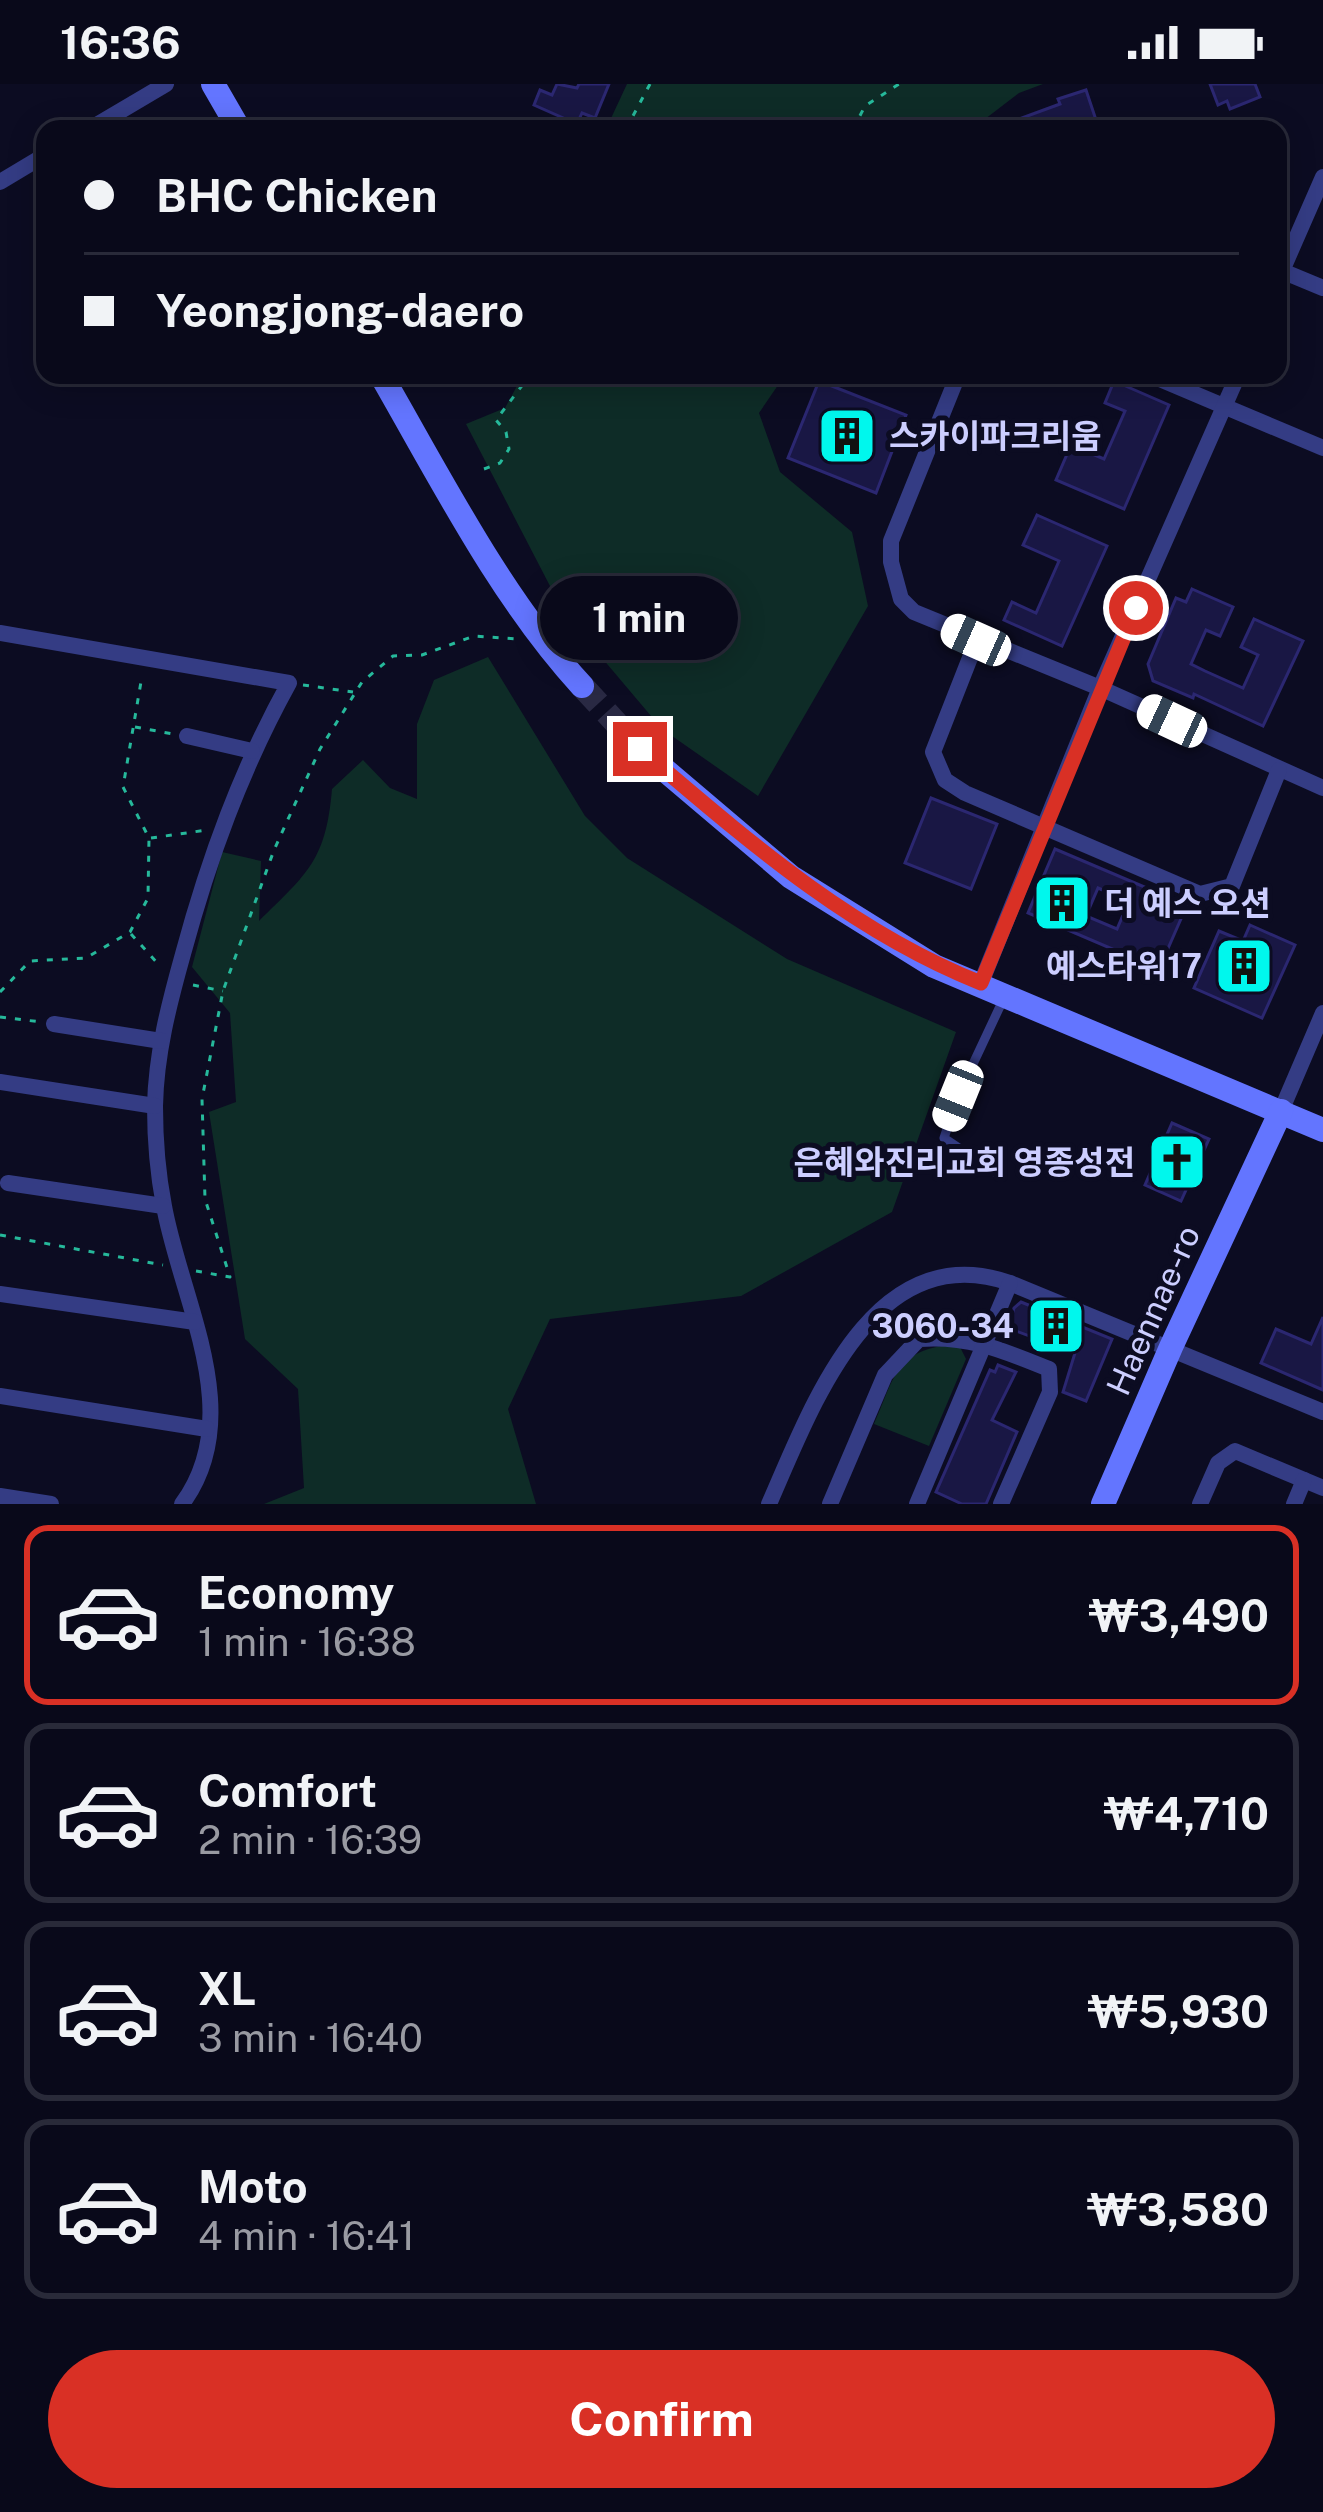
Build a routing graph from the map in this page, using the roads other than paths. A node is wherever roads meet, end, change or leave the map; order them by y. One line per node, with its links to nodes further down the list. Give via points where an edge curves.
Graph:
1 (166, 84): 3 (street)
2 (213, 84): 4 (main road)
3 (105, 120)
4 (234, 120)
5 (36, 160): 7 (street)
6 (1323, 177): 8 (street)
7 (0, 182)
8 (1287, 259)
9 (1287, 277): 10 (street)
10 (1323, 288)
11 (386, 384): 19 (main road, via 543,640)
12 (954, 384): 18 (street, via 891,541 891,562 901,599 914,612)
13 (1171, 384): 15 (street)
14 (1234, 384): 15 (street)
15 (1224, 406): 16 (street); 20 (street)
16 (1323, 448)
17 (0, 633): 23 (street, via 289,683)
18 (976, 640): 20 (street); 26 (street, via 933,752 945,780)
19 (582, 686)
20 (1100, 688): 24 (street); 26 (street)
21 (187, 736): 23 (street)
22 (640, 749): 27 (main road, via 791,877 934,966)
23 (252, 751): 31 (street, via 209,858)
24 (1279, 770): 25 (street); 26 (street, via 1232,886 1216,892 1200,894)
25 (1323, 788)
26 (1043, 827): 27 (street)
27 (981, 983): 28 (main road)
28 (1006, 994): 34 (main road); 36 (lane, via 944,1138)
29 (1323, 1013): 34 (street, Haennae-ro)
30 (54, 1024): 31 (street)
31 (161, 1040): 33 (street)
32 (0, 1082): 33 (street)
33 (155, 1106): 38 (street)
34 (1281, 1111): 35 (main road); 43 (main road, Haennae-ro)
35 (1323, 1130)
36 (999, 1174)
37 (8, 1184): 38 (street)
38 (164, 1206): 41 (street)
39 (1010, 1283): 42 (street); 43 (street); 52 (street, via 960,1277 919,1284 875,1312 825,1378)
40 (0, 1294): 41 (street)
41 (195, 1322): 46 (street, via 212,1398)
42 (984, 1342): 53 (street, via 920,1339 884,1375); 54 (street); 55 (street, via 1049,1370 1050,1392)
43 (1171, 1347): 45 (street); 56 (main road, Haennae-ro)
44 (0, 1396): 46 (street)
45 (1323, 1412)
46 (207, 1429): 51 (street, via 200,1480)
47 (1304, 1480): 48 (street); 57 (street, via 1235,1450 1218,1462); 58 (street)
48 (1323, 1488)
49 (0, 1496): 50 (street)
50 (50, 1504)
51 (182, 1504)
52 (769, 1504)
53 (830, 1504)
54 (917, 1504)
55 (1001, 1504)
56 (1103, 1504)
57 (1200, 1504)
58 (1294, 1504)

